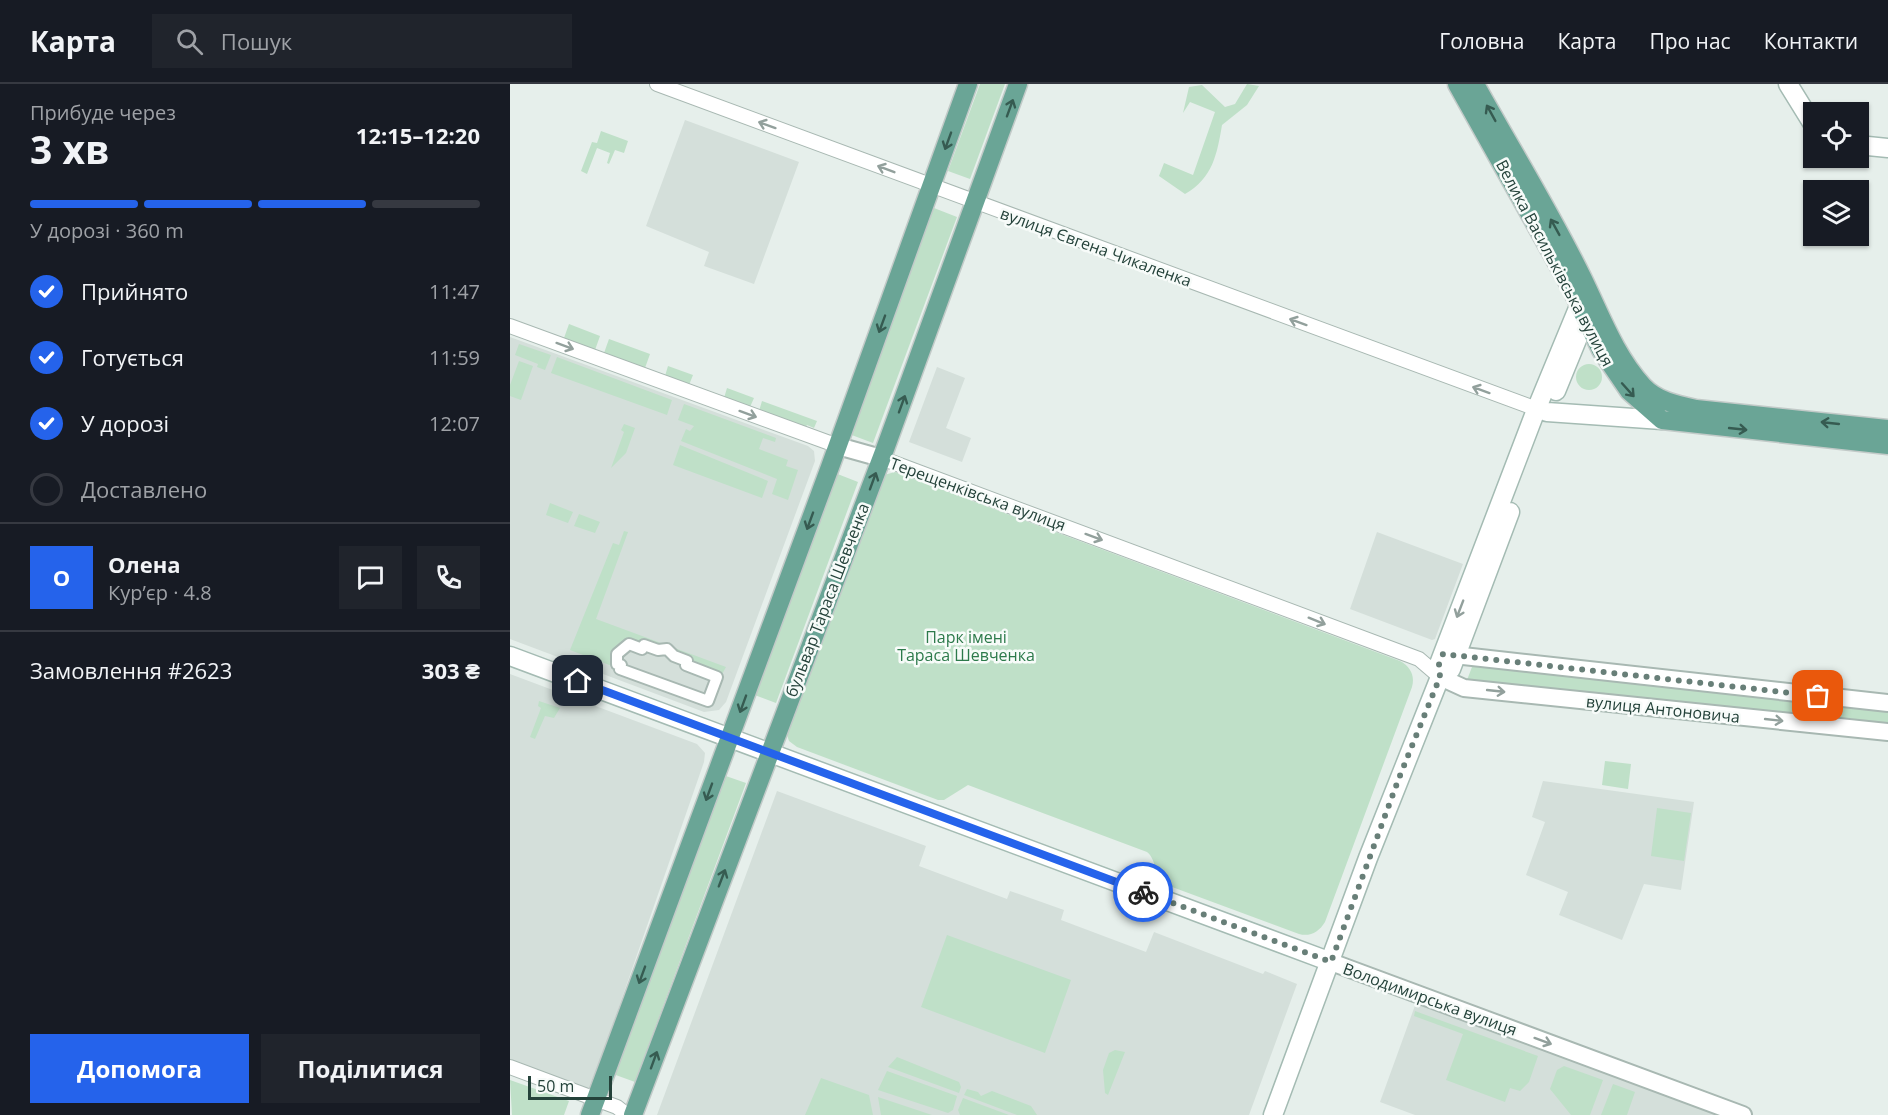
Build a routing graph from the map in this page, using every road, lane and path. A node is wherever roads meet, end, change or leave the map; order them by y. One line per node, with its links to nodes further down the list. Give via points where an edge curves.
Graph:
1 (657, 84): 10 (street, вулиця Євгена Чикаленка, one-way to 1)
2 (968, 84): 10 (main road, one-way to 10)
3 (1018, 84): 11 (main road, бульвар Тараса Шевченка, one-way to 3)
4 (1457, 84): 12 (main road, Велика Васильківська вулиця)
5 (1475, 84): 12 (main road, Велика Васильківська вулиця, one-way to 5)
6 (1788, 84): 7 (main road)
7 (1803, 108)
8 (1869, 146): 9 (main road)
9 (1888, 148)
10 (931, 187): 11 (street, вулиця Євгена Чикаленка); 18 (main road, one-way to 18)
11 (975, 203): 14 (street, вулиця Євгена Чикаленка, one-way to 11); 19 (main road, бульвар Тараса Шевченка, one-way to 11)
12 (1586, 309): 14 (main road); 15 (main road, Велика Васильківська вулиця, one-way to 15, via 1600,350 1629,391); 16 (main road, Велика Васильківська вулиця, one-way to 12, via 1696,409 1664,400 1644,387)
13 (510, 326): 18 (street, Терещенківська вулиця, one-way to 18)
14 (1541, 411): 15 (main road); 20 (main road)
15 (1662, 420): 17 (main road, one-way to 17)
16 (1888, 429)
17 (1888, 445)
18 (838, 446): 19 (street, Терещенківська вулиця); 26 (main road, one-way to 26)
19 (881, 458): 23 (street, Терещенківська вулиця, one-way to 23, via 1419,659); 27 (main road, бульвар Тараса Шевченка, one-way to 19)
20 (1450, 655): 23 (main road, via 1439,664); 24 (street, вулиця Антоновича)
21 (510, 656): 26 (main road, Володимирська вулиця)
22 (620, 669): 22 (street, via 708,701 717,676 686,665 687,661 674,656 668,648 658,650 644,645 642,649 629,644 628,648 621,648 616,657)
23 (1440, 677): 25 (street, вулиця Антоновича, one-way to 25, via 1464,688); 28 (main road)
24 (1888, 703)
25 (1888, 732)
26 (730, 737): 27 (main road, Володимирська вулиця); 30 (main road, one-way to 30)
27 (769, 751): 28 (main road, Володимирська вулиця); 32 (main road, бульвар Тараса Шевченка, one-way to 27)
28 (1331, 962): 33 (main road); 34 (street, Володимирська вулиця, one-way to 34)
29 (510, 1067): 30 (street)
30 (593, 1107): 31 (street, via 617,1107)
31 (627, 1115)
32 (633, 1115)
33 (1273, 1115)
34 (1743, 1115)

